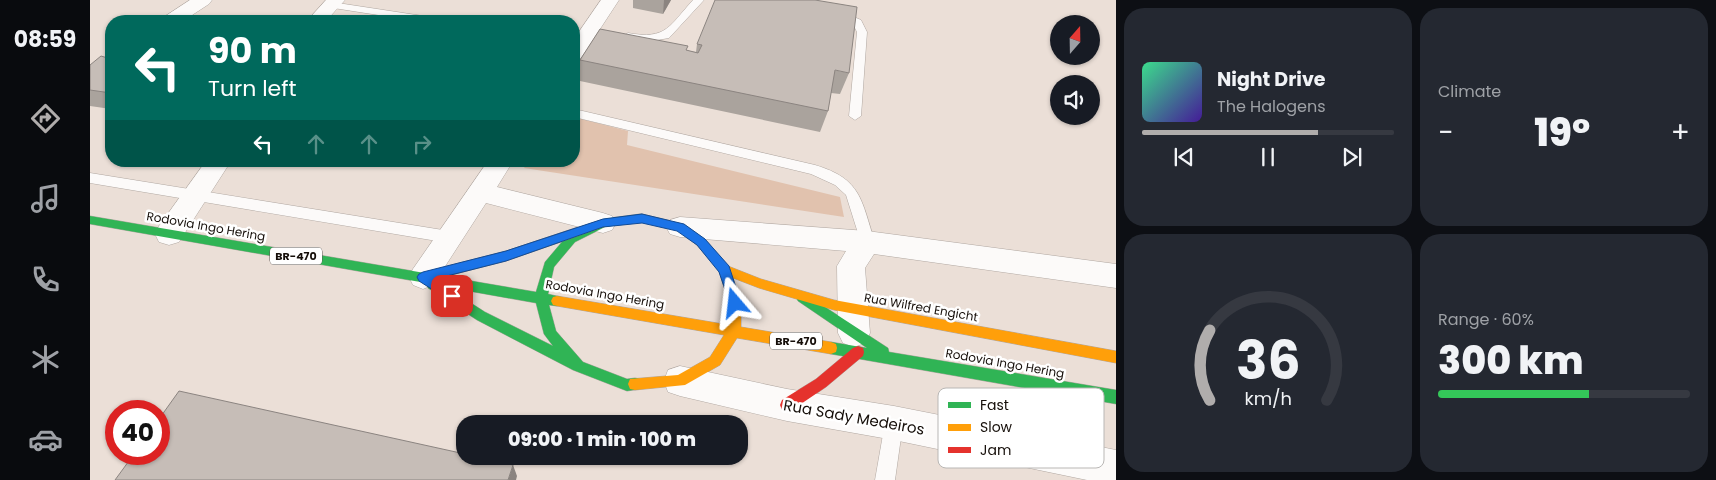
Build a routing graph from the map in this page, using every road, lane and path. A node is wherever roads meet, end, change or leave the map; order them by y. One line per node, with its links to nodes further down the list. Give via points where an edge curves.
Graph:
1 (203, 0): 6 (street)
2 (610, 0): 10 (street, via 594,32)
3 (699, 0): 9 (lane, via 665,36 645,39)
4 (333, 3): 7 (street); 8 (lane)
5 (829, 12): 12 (lane, via 857,22 862,32)
6 (180, 15)
7 (322, 15)
8 (402, 15)
9 (617, 35)
10 (580, 47)
11 (580, 114): 23 (lane, via 815,170 840,181 852,193)
12 (855, 116)
13 (215, 167): 17 (street)
14 (497, 167): 16 (street)
15 (90, 178): 17 (lane)
16 (480, 192): 19 (street); 22 (street)
17 (196, 196): 21 (street); 22 (lane)
18 (90, 220): 21 (main road, Rodovia Ingo Hering / BR-470)
19 (603, 223): 20 (main road, via 642,218); 26 (main road, via 506,256); 27 (main road, via 571,239 549,265)
20 (680, 227): 23 (street); 24 (main road, via 701,242)
21 (169, 234): 26 (main road, Rodovia Ingo Hering / BR-470)
22 (449, 237): 26 (street)
23 (867, 242): 25 (street); 30 (street, via 851,266)
24 (724, 269): 28 (main road, Rua Wilfred Engicht); 29 (main road, via 735,303)
25 (1116, 276)
26 (423, 277): 27 (main road, Rodovia Ingo Hering / BR-470); 33 (main road, via 481,316)
27 (541, 297): 29 (main road, Rodovia Ingo Hering / BR-470); 33 (main road, via 550,334)
28 (802, 297): 30 (main road); 30 (main road, Rua Wilfred Engicht)
29 (735, 330): 30 (main road, Rodovia Ingo Hering / BR-470); 34 (main road, via 714,361)
30 (855, 331): 31 (main road, Rua Wilfred Engicht); 32 (main road); 32 (main road, Rodovia Ingo Hering / BR-470); 36 (main road, via 821,383)
31 (1116, 357)
32 (892, 358): 35 (main road, Rodovia Ingo Hering / BR-470)
33 (578, 366): 34 (main road, via 627,385)
34 (680, 381): 36 (street, Rua Sady Medeiros)
35 (1064, 388)
36 (787, 405): 37 (street, Rua Sady Medeiros)
37 (894, 423): 38 (street, Rua Sady Medeiros); 39 (lane)
38 (938, 432)
39 (885, 480)

